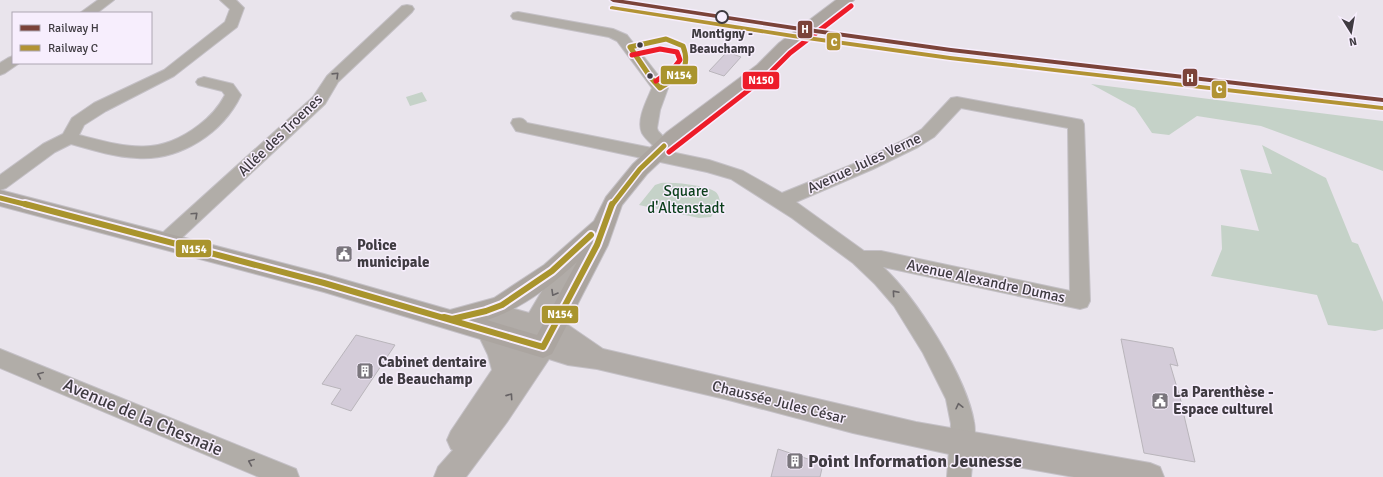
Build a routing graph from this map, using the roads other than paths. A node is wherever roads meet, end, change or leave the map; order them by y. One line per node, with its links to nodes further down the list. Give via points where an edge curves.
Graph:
1 (107, 0): 6 (street)
2 (227, 0): 13 (street, via 237,8 232,24 169,73 100,107 78,122)
3 (861, 0): 5 (main road)
4 (407, 9): 19 (street, Allée des Troenes, one-way to 4, via 319,100 332,79)
5 (840, 9): 14 (main road)
6 (89, 12)
7 (518, 16): 14 (street, via 613,33 622,38 660,88 648,126)
8 (12, 62): 9 (street)
9 (0, 70)
10 (204, 82): 13 (street, via 227,87 233,95 223,113 192,139 175,148 151,154 131,153)
11 (518, 123): 14 (street, via 522,127)
12 (1076, 124): 17 (street, Avenue Jules Verne, via 957,102 928,133 912,143); 21 (street, Avenue Alexandre Dumas, via 1080,301 881,259)
13 (69, 138): 15 (street, via 49,148)
14 (659, 150): 17 (street, via 737,175); 18 (main road, via 613,202)
15 (0, 184)
16 (0, 198): 19 (main road, Chaussée Jules César)
17 (781, 201): 21 (street)
18 (604, 223): 20 (main road); 23 (main road, via 597,245)
19 (166, 241): 22 (main road, Chaussée Jules César, via 452,319)
20 (580, 247): 22 (main road, via 552,271 502,305); 23 (street, one-way to 23)
21 (860, 258): 26 (street, one-way to 21, via 963,424 957,398 930,347 901,300)
22 (487, 321): 23 (main road, Chaussée Jules César); 25 (street)
23 (539, 336): 25 (street); 26 (street, Chaussée Jules César, via 568,354 596,358 853,421); 29 (street, one-way to 23, via 487,428)
24 (0, 358): 27 (street, Avenue de la Chesnaie, one-way to 24)
25 (505, 371): 28 (street)
26 (962, 444): 30 (street); 31 (street, Chaussée Jules César)
27 (287, 477)
28 (437, 477)
29 (448, 477)
30 (959, 477)
31 (1150, 477)

